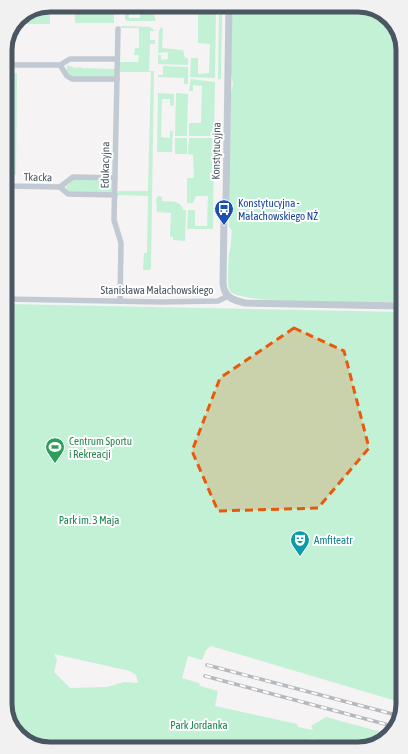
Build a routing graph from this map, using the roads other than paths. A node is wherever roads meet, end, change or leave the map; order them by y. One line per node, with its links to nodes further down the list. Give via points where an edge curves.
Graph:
1 (229, 12): 11 (street, Konstytucyjna, via 223,283)
2 (118, 29): 3 (street, Edukacyjna)
3 (118, 59): 5 (street, via 70,59); 6 (street, Edukacyjna)
4 (12, 65): 5 (street)
5 (60, 66): 6 (street, via 72,79)
6 (117, 79): 7 (street, Edukacyjna)
7 (115, 178): 9 (street, via 73,177); 10 (street, Edukacyjna)
8 (12, 186): 9 (street, Tkacka)
9 (60, 187): 10 (street, Tkacka, via 68,194)
10 (115, 195): 13 (street, Edukacyjna, via 114,220 121,243)
11 (228, 296): 13 (street, Stanisława Małachowskiego, via 218,301); 14 (street, Stanisława Małachowskiego, via 237,301 251,303)
12 (12, 299): 13 (street, Stanisława Małachowskiego)
13 (120, 301)
14 (396, 306)

